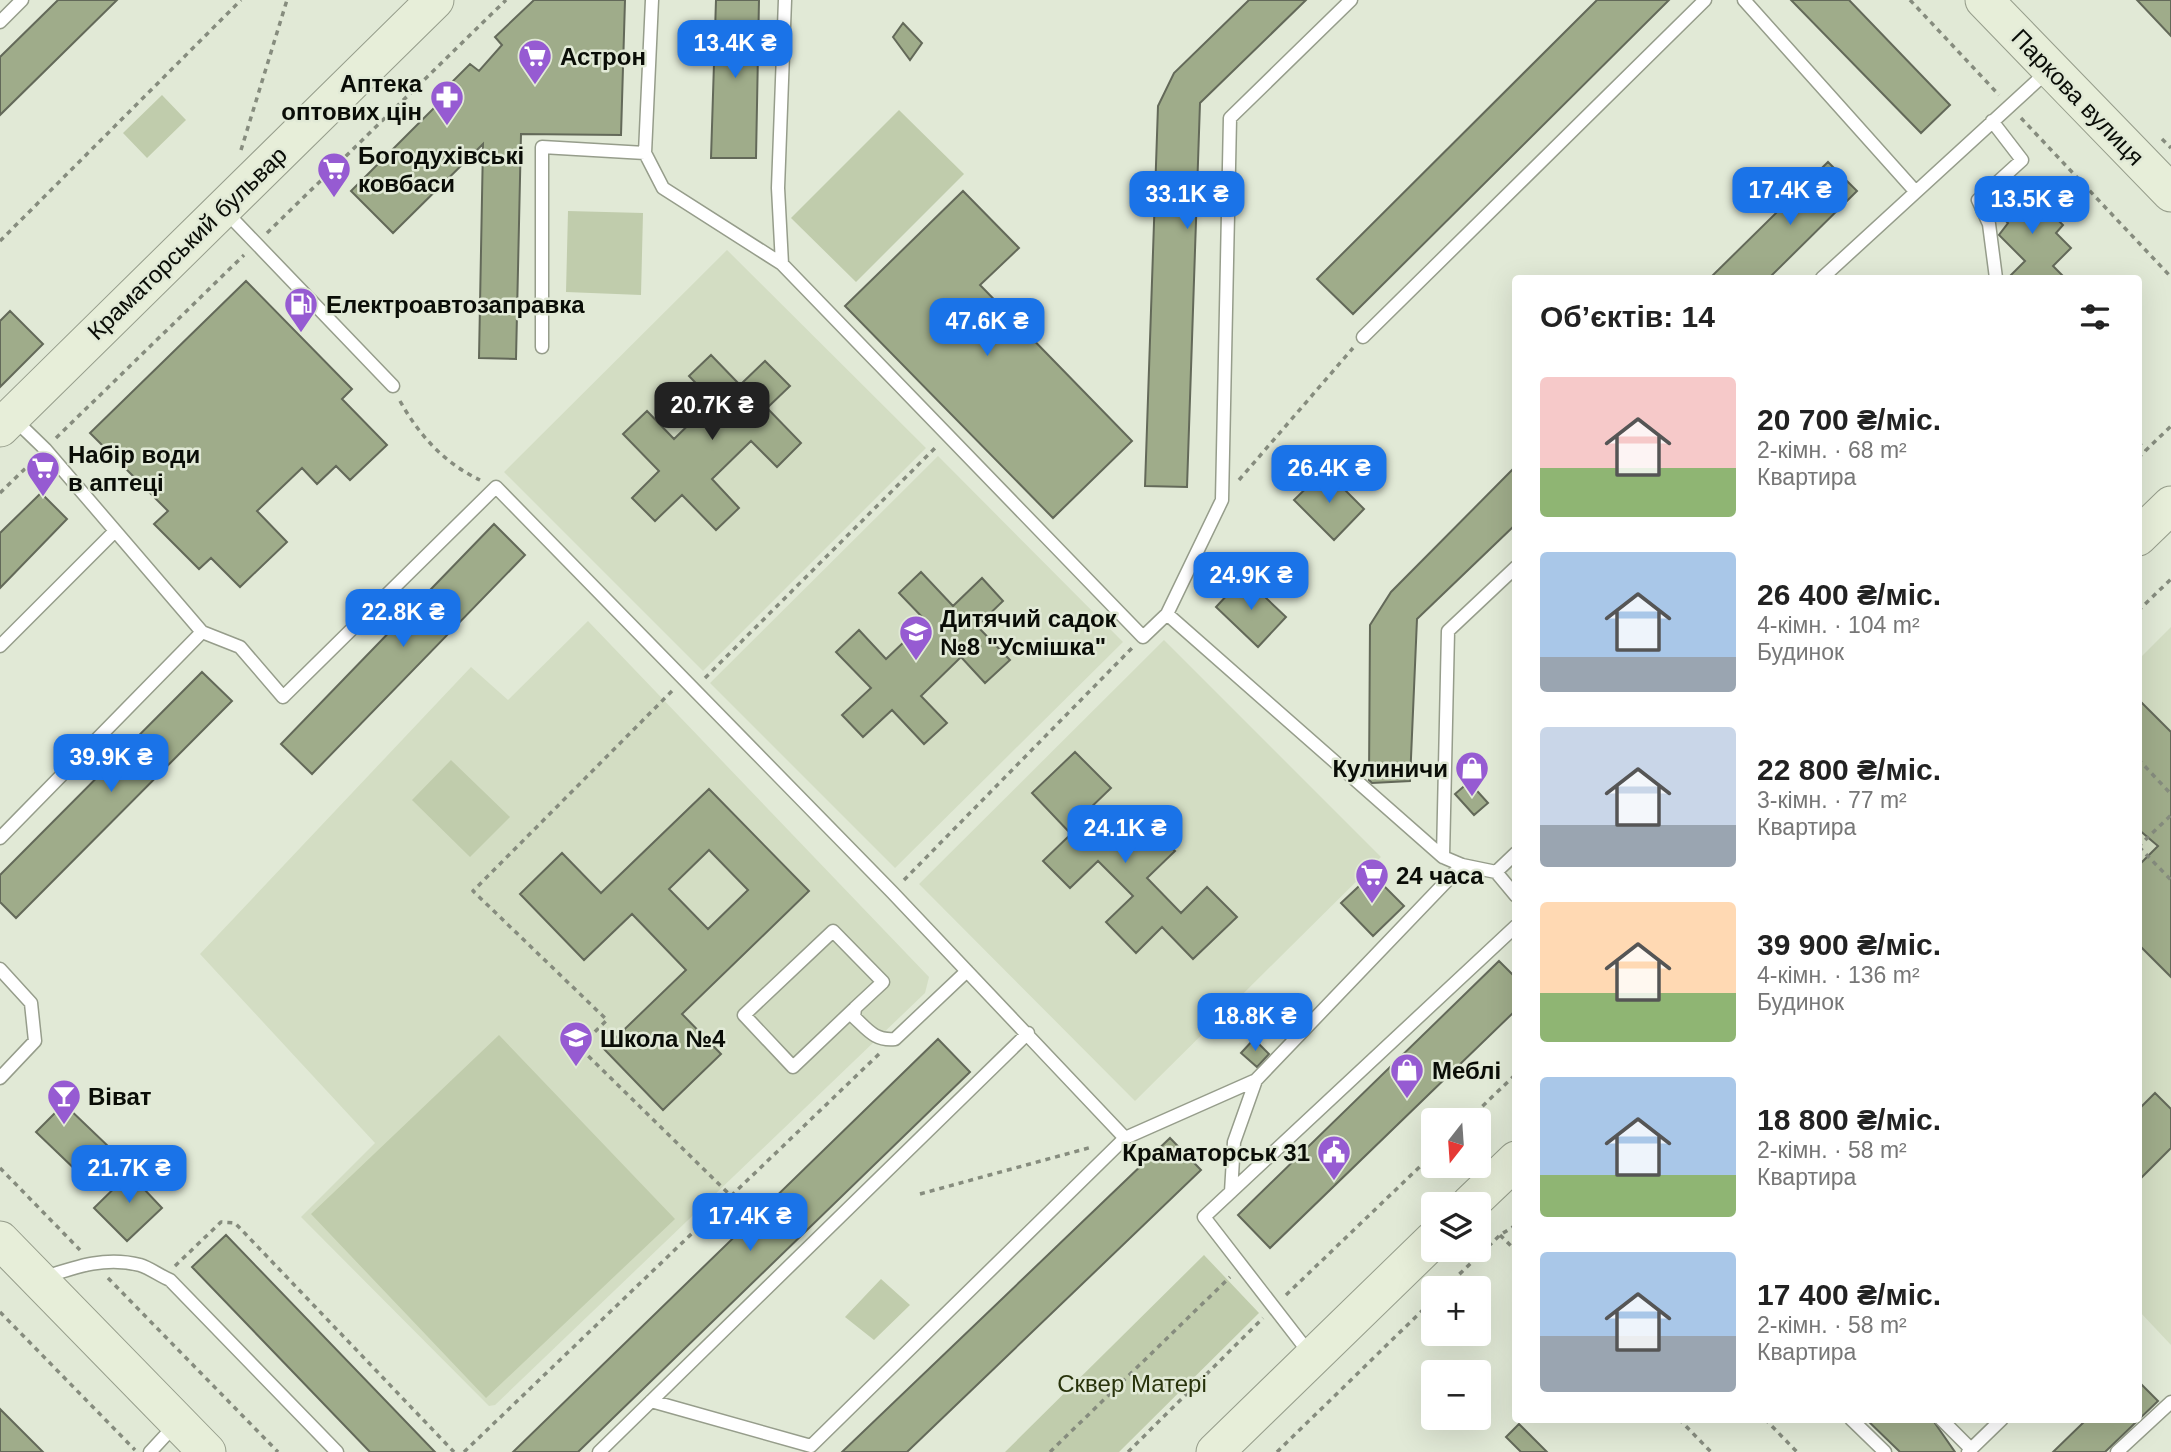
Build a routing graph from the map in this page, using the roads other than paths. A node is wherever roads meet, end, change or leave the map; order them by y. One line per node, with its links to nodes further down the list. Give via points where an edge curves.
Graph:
1 (22, 0): 9 (lane)
2 (435, 0): 15 (street, Краматорський бульвар)
3 (652, 0): 12 (lane)
4 (785, 0): 16 (lane, via 778,188)
5 (1351, 0): 27 (lane, via 1230,117 1222,500)
6 (1705, 0): 19 (lane)
7 (1744, 0): 13 (lane)
8 (1984, 0): 10 (street, Паркова вулиця)
9 (0, 22)
10 (2051, 69): 11 (lane); 14 (street, Паркова вулиця)
11 (1992, 121): 13 (lane); 18 (lane, via 2022,160 1978,200 1989,224)
12 (645, 153): 16 (lane, via 663,188); 20 (lane, via 542,147)
13 (1915, 191): 17 (lane)
14 (2171, 193)
15 (222, 209): 21 (lane); 22 (street, Краматорський бульвар)
16 (782, 264): 27 (lane, via 1143,637)
17 (1825, 275)
18 (1996, 275)
19 (1363, 337)
20 (541, 347)
21 (393, 386)
22 (6, 422): 24 (lane, via 45,449)
23 (2171, 505): 25 (street)
24 (114, 532): 28 (lane); 29 (lane)
25 (2142, 533)
26 (1512, 571): 32 (lane, via 1448,631)
27 (1167, 614): 32 (lane)
28 (202, 632): 30 (lane); 38 (lane, via 240,647 283,697 496,487)
29 (0, 646)
30 (0, 838)
31 (1512, 857): 34 (lane)
32 (1443, 858): 33 (lane)
33 (1462, 866): 34 (lane); 42 (lane)
34 (1496, 872): 35 (lane)
35 (1512, 891)
36 (1512, 930): 45 (lane)
37 (0, 969): 41 (lane, via 31,1003 35,1041)
38 (967, 971): 39 (lane, via 895,1039 875,1037); 40 (lane)
39 (851, 1014): 39 (lane, via 883,982 833,931 744,1015 793,1067)
40 (1028, 1033): 43 (lane); 51 (lane)
41 (0, 1078)
42 (1256, 1080): 43 (lane); 45 (lane, via 1234,1142)
43 (1125, 1138): 57 (lane)
44 (1512, 1164): 46 (street)
45 (1231, 1192): 50 (lane, via 1204,1217)
46 (1483, 1192)
47 (0, 1240): 49 (street)
48 (1421, 1252): 50 (street)
49 (38, 1279): 53 (street); 61 (lane, via 91,1261 142,1266 170,1280)
50 (1313, 1357): 63 (street)
51 (651, 1401): 57 (lane); 62 (lane)
52 (2171, 1402): 65 (lane)
53 (177, 1422): 59 (lane); 60 (street)
54 (1855, 1423): 64 (lane)
55 (1945, 1423): 58 (lane)
56 (1998, 1423): 58 (lane)
57 (814, 1449)
58 (1970, 1450)
59 (150, 1452)
60 (207, 1452)
61 (337, 1452)
62 (599, 1452)
63 (1214, 1452)
64 (1885, 1452)
65 (2117, 1452)

